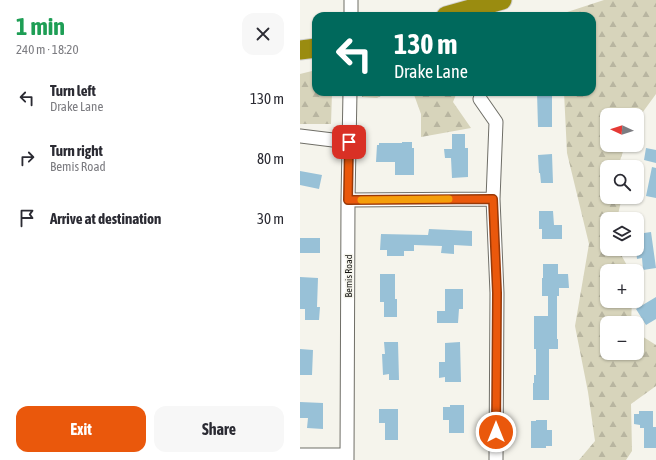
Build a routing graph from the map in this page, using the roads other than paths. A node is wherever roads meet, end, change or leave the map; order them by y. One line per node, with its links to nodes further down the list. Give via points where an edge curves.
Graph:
1 (351, 0): 3 (street)
2 (502, 0): 4 (highway)
3 (351, 12)
4 (460, 12)
5 (350, 96): 8 (street, Bemis Road)
6 (480, 99): 9 (street, via 496,122)
7 (300, 136): 8 (street)
8 (349, 142): 10 (street, Bemis Road)
9 (493, 199): 10 (street); 13 (street, via 497,293)
10 (348, 200): 12 (street, Bemis Road)
11 (300, 455): 12 (street)
12 (347, 457)
13 (496, 460)

